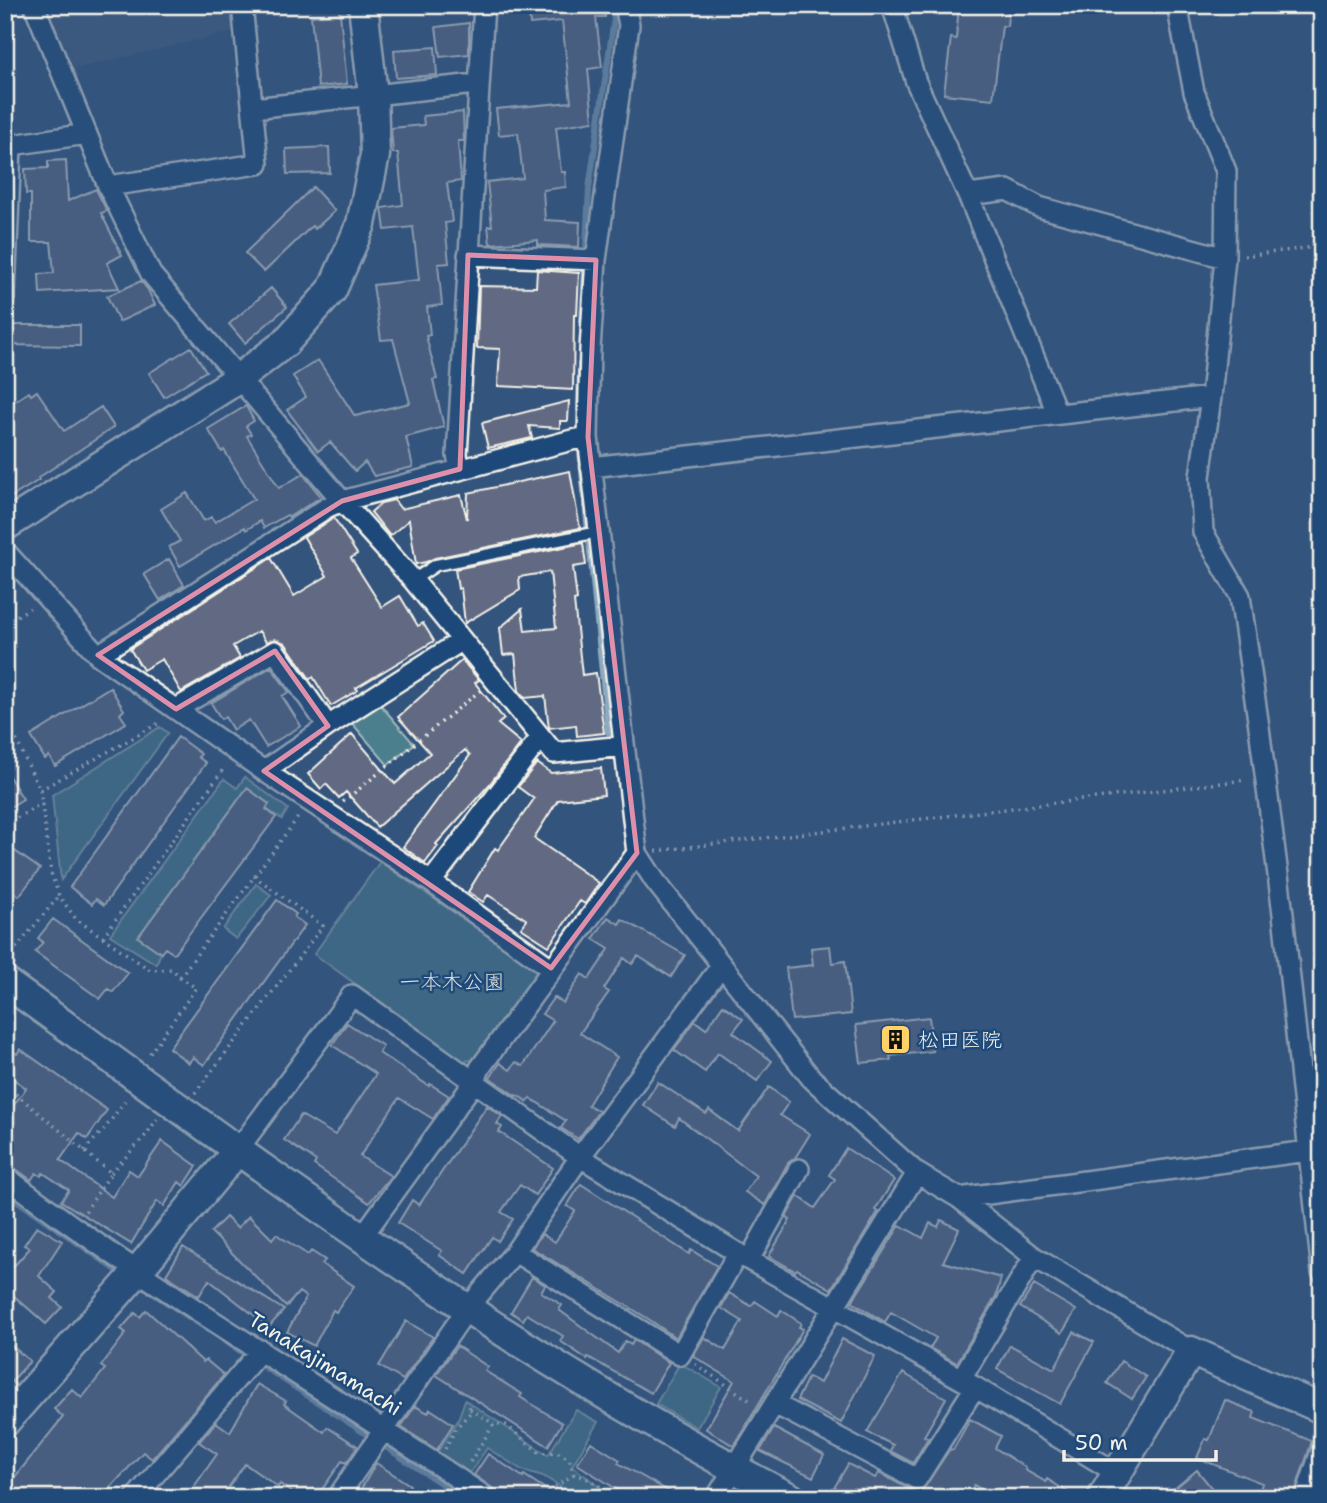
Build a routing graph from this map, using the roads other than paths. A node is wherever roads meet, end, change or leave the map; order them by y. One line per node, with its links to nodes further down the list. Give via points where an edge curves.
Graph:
1 (34, 5): 11 (street)
2 (242, 5): 10 (street)
3 (363, 5): 9 (street)
4 (484, 5): 8 (street)
5 (625, 5): 17 (street, via 629,25)
6 (892, 5): 14 (street, via 916,82)
7 (1177, 5): 16 (street, via 1194,92 1226,171)
8 (479, 85): 9 (street); 15 (street)
9 (373, 95): 10 (street); 19 (street, via 374,155 361,224 331,290 285,343)
10 (253, 107): 13 (street, via 258,164)
11 (87, 135): 12 (street); 13 (street)
12 (8, 145): 18 (street)
13 (108, 186): 19 (street, via 151,274)
14 (968, 195): 16 (street, via 1007,191 1039,206); 21 (street)
15 (468, 255): 17 (street); 24 (street, via 457,455)
16 (1225, 258): 20 (street)
17 (596, 260): 22 (street)
18 (5, 295)
19 (238, 379): 25 (street); 26 (street)
20 (1211, 397): 21 (street); 43 (street, via 1200,477 1203,532 1240,596)
21 (1057, 413): 23 (street)
22 (588, 437): 23 (street); 24 (street)
23 (591, 467): 27 (street)
24 (460, 469): 25 (street)
25 (342, 501): 29 (street); 31 (street)
26 (5, 526)
27 (598, 532): 29 (lane, via 436,565); 35 (street)
28 (5, 551): 31 (street)
29 (413, 580): 30 (street)
30 (461, 641): 33 (street); 34 (street)
31 (98, 655): 32 (street)
32 (172, 715): 33 (street, via 275,651); 36 (street)
33 (328, 726): 36 (street)
34 (541, 737): 35 (street, via 554,753); 38 (street)
35 (624, 746): 37 (street)
36 (264, 771): 38 (street)
37 (637, 853): 39 (street); 40 (street)
38 (431, 882): 40 (street)
39 (722, 966): 45 (street); 47 (street, via 812,1079)
40 (551, 968): 42 (street)
41 (5, 982): 44 (street, via 181,1098)
42 (475, 1081): 44 (street, via 352,995); 45 (street); 50 (street)
43 (1315, 1149): 49 (street); 55 (street)
44 (237, 1150): 50 (street); 54 (street)
45 (580, 1157): 51 (street); 52 (street)
46 (799, 1169): 52 (street)
47 (917, 1172): 49 (street); 57 (street)
48 (9, 1185): 54 (street, Tanakajimamachi)
49 (959, 1198): 53 (street)
50 (362, 1237): 56 (street)
51 (515, 1252): 52 (street, via 680,1355); 56 (street)
52 (743, 1256): 57 (street)
53 (1034, 1256): 59 (street); 60 (street)
54 (137, 1272): 58 (street, Tanakajimamachi); 61 (street)
55 (1322, 1272)
56 (467, 1309): 65 (street); 67 (street)
57 (834, 1309): 60 (street); 62 (street)
58 (261, 1350): 65 (street, Tanakajimamachi); 70 (street)
59 (1191, 1350): 63 (street); 68 (street)
60 (968, 1383): 62 (street, via 917,1479); 68 (street)
61 (15, 1393): 64 (street)
62 (772, 1409): 67 (street)
63 (1322, 1409)
64 (5, 1422)
65 (384, 1428): 69 (street); 71 (street, Tanakajimamachi)
66 (1322, 1448): 75 (street)
67 (734, 1469): 72 (street); 73 (street)
68 (1117, 1473): 74 (street)
69 (344, 1495)
70 (135, 1498)
71 (487, 1498)
72 (716, 1498)
73 (791, 1498)
74 (1102, 1498)
75 (1305, 1498)

